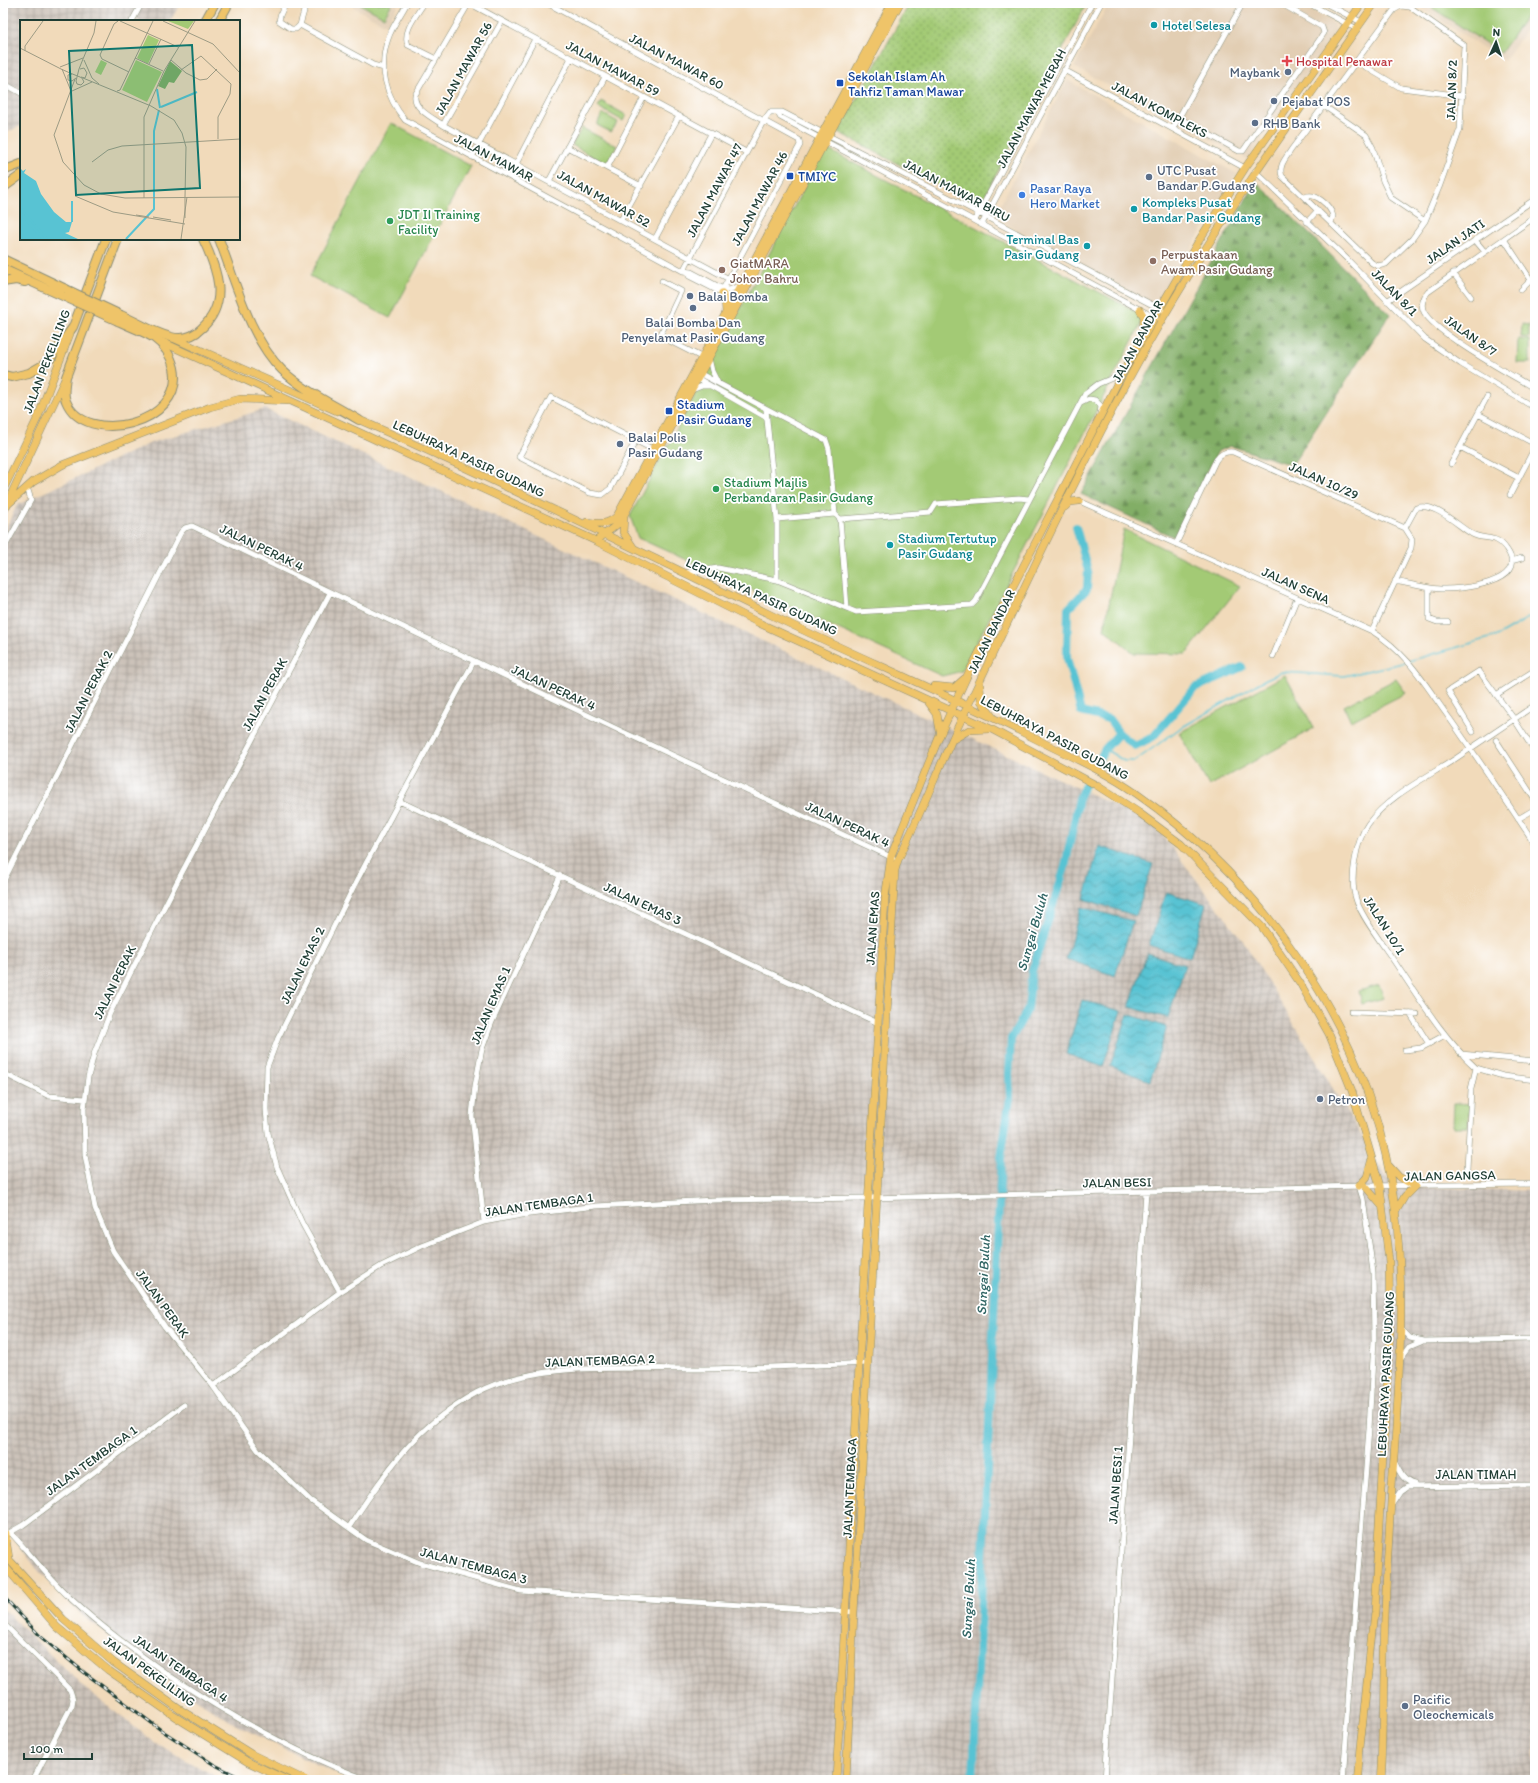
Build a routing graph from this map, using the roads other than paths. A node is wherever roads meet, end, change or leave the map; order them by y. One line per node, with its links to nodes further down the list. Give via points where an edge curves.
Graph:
1 (7, 3): 21 (street)
2 (142, 3): 23 (street)
3 (214, 3): 24 (highway)
4 (229, 3): 25 (highway)
5 (289, 3): 29 (street, via 279,15 279,21 290,29 296,29)
6 (294, 3): 29 (street, via 304,11)
7 (407, 3): 35 (street, JALAN MAWAR, via 389,37)
8 (424, 3): 33 (street, via 406,38 408,45)
9 (469, 3): 26 (street, JALAN MAWAR 59); 33 (street)
10 (547, 3): 45 (street, JALAN MAWAR 60)
11 (892, 3): 49 (main road)
12 (900, 3): 49 (main road)
13 (1092, 3): 68 (street, JALAN MAWAR MERAH)
14 (1100, 3): 36 (street, JALAN MAWAR MERAH)
15 (1242, 3): 44 (street)
16 (1280, 3): 44 (street, via 1322,27 1324,33 1243,151)
17 (1308, 3): 28 (street)
18 (1325, 3): 22 (street)
19 (1362, 3): 22 (main road, JALAN BANDAR)
20 (1375, 3): 27 (main road, JALAN BANDAR)
21 (3, 10)
22 (1352, 17): 27 (street); 28 (main road, JALAN BANDAR)
23 (133, 20)
24 (206, 20)
25 (220, 20)
26 (502, 21): 31 (street, JALAN MAWAR 59); 46 (street, JALAN MAWAR 56)
27 (1362, 22): 30 (main road, JALAN BANDAR)
28 (1347, 24): 30 (street); 58 (main road, JALAN BANDAR)
29 (300, 25): 35 (street, via 373,65)
30 (1356, 29): 60 (main road, JALAN BANDAR)
31 (535, 39): 32 (street, JALAN MAWAR 59); 51 (street)
32 (571, 58): 37 (street, JALAN MAWAR 59); 56 (street)
33 (436, 59): 46 (street, JALAN MAWAR 52, via 414,100)
34 (1357, 62): 40 (street, via 1401,88); 40 (street, JALAN 8/2, via 1395,9 1408,6 1464,45); 42 (street, JALAN 8/2)
35 (384, 68): 54 (street, JALAN MAWAR, via 389,95 405,120)
36 (1064, 70): 47 (street, JALAN KOMPLEKS); 69 (street, JALAN MAWAR MERAH)
37 (605, 77): 41 (street, JALAN MAWAR 59); 52 (street)
38 (3, 83): 39 (street)
39 (20, 92)
40 (1462, 96): 73 (street, JALAN 8/2, via 1460,131)
41 (644, 97): 43 (street, JALAN MAWAR 59); 57 (street)
42 (1324, 106): 65 (street, JALAN 8/2, via 1281,168 1282,176); 73 (street, via 1366,135 1391,198)
43 (679, 116): 48 (street, JALAN MAWAR 59); 63 (street)
44 (1179, 118): 47 (street)
45 (764, 120): 49 (street, via 770,112 778,113 780,117); 50 (street, JALAN MAWAR 60); 53 (street, JALAN MAWAR 47)
46 (443, 125): 51 (street, JALAN MAWAR 52)
47 (1173, 128): 58 (street, JALAN KOMPLEKS)
48 (712, 134): 53 (street, JALAN MAWAR 59); 77 (street)
49 (824, 137): 68 (street, JALAN MAWAR BIRU); 72 (street, JALAN MAWAR BIRU); 96 (main road); 101 (main road)
50 (797, 138): 92 (street, JALAN MAWAR 46, via 800,145)
51 (479, 144): 54 (street); 56 (street, JALAN MAWAR 52)
52 (567, 148): 57 (street); 62 (street)
53 (746, 152): 86 (street, JALAN MAWAR 47)
54 (472, 157): 90 (street, JALAN MAWAR)
55 (20, 164): 59 (highway)
56 (516, 164): 62 (street, JALAN MAWAR 52)
57 (606, 168): 63 (street)
58 (1245, 168): 103 (main road, JALAN BANDAR)
59 (3, 171)
60 (1255, 171): 74 (street, JALAN 8/1); 105 (main road, JALAN BANDAR)
61 (20, 176): 64 (highway)
62 (549, 181): 71 (street, JALAN MAWAR 52)
63 (641, 186): 71 (street)
64 (3, 188)
65 (1305, 197): 67 (street, JALAN 8/2); 75 (street, via 1314,196 1330,208 1333,216)
66 (1535, 198): 83 (street, JALAN JATI)
67 (1318, 210): 74 (street); 75 (street, JALAN 8/2)
68 (979, 213): 69 (street, JALAN MAWAR BIRU); 72 (street, JALAN MAWAR MERAH)
69 (986, 217): 76 (street, JALAN MAWAR MERAH); 103 (street, JALAN MAWAR BIRU)
70 (1535, 217): 78 (street, JALAN 8/7)
71 (621, 220): 77 (street, JALAN MAWAR 52)
72 (975, 220): 76 (street, JALAN MAWAR BIRU)
73 (1425, 220): 75 (street, JALAN 8/2, via 1404,247 1386,264 1380,266 1372,263)
74 (1307, 222): 102 (street, JALAN 8/1)
75 (1331, 223)
76 (982, 224): 104 (street, JALAN MAWAR BIRU)
77 (655, 239): 86 (street, JALAN MAWAR 52)
78 (1504, 239): 84 (street, JALAN 8/7); 97 (street, via 1531,279)
79 (106, 240): 110 (highway, JALAN PEKELILING)
80 (118, 240): 118 (highway)
81 (203, 240): 112 (highway, via 217,274 220,296 218,303 211,318 197,333 189,337)
82 (219, 240): 131 (highway, via 252,324 275,362 302,386)
83 (1475, 240): 84 (street); 102 (street, JALAN JATI)
84 (1485, 252): 91 (street, JALAN 8/7)
85 (3, 255): 88 (highway)
86 (690, 258): 90 (street, JALAN MAWAR 47); 92 (street, JALAN MAWAR 52)
87 (3, 260): 88 (highway)
88 (18, 266): 99 (highway)
89 (3, 269): 95 (highway)
90 (685, 271): 98 (street, JALAN MAWAR, via 689,276)
91 (1453, 274): 100 (street); 122 (street, JALAN 8/7, via 1427,293 1423,302 1424,313 1456,341)
92 (729, 279): 98 (street, JALAN MAWAR 46)
93 (662, 281): 114 (street, via 681,292 660,336)
94 (3, 282): 95 (highway, via 16,280)
95 (34, 283): 99 (highway)
96 (741, 284): 98 (street); 101 (main road)
97 (1521, 290)
98 (723, 291): 101 (street, JALAN MAWAR); 106 (main road)
99 (66, 293): 108 (highway, LEBUHRAYA PASIR GUDANG, bridge)
100 (1471, 297)
101 (736, 300): 106 (main road); 114 (main road)
102 (1387, 301): 126 (street, JALAN 8/1, via 1425,339 1490,383)
103 (1159, 309): 105 (street, JALAN MAWAR BIRU); 107 (main road, JALAN BANDAR)
104 (1140, 310): 107 (street, JALAN MAWAR BIRU); 111 (main road, via 1144,317)
105 (1166, 312): 109 (main road, JALAN BANDAR)
106 (726, 313): 114 (main road)
107 (1154, 317): 109 (street, JALAN MAWAR BIRU); 111 (main road, JALAN BANDAR)
108 (119, 318): 112 (highway, LEBUHRAYA PASIR GUDANG); 113 (highway, LEBUHRAYA PASIR GUDANG)
109 (1161, 321): 143 (main road, JALAN BANDAR)
110 (73, 327): 116 (highway, via 43,365 23,375); 140 (main road, JALAN PEKELILING, via 38,417)
111 (1143, 336): 115 (main road, JALAN BANDAR)
112 (171, 337): 131 (main road, LEBUHRAYA PASIR GUDANG)
113 (154, 338): 118 (highway, via 170,356 175,379 168,400 153,415 135,422 115,425 87,421 74,412 66,401); 124 (main road, LEBUHRAYA PASIR GUDANG)
114 (706, 359): 117 (main road); 119 (street)
115 (1122, 374): 125 (street, via 1091,389); 129 (main road, JALAN BANDAR)
116 (3, 375)
117 (696, 375): 119 (street); 120 (street); 121 (main road); 135 (main road)
118 (66, 377): 148 (main road, JALAN PEKELILING)
119 (719, 385): 127 (street)
120 (710, 386): 121 (street); 130 (street)
121 (692, 390): 135 (main road)
122 (1535, 390)
123 (1487, 397): 128 (street)
124 (295, 402): 139 (main road, via 253,398 210,407 62,465); 146 (main road, LEBUHRAYA PASIR GUDANG)
125 (1080, 403): 129 (street, via 1089,399 1095,400 1101,406); 144 (street)
126 (1535, 408)
127 (766, 410): 130 (street); 150 (street, via 826,440)
128 (1478, 414): 133 (street); 134 (street)
129 (1100, 416): 137 (main road, JALAN BANDAR)
130 (767, 418): 153 (street)
131 (359, 420): 141 (main road, LEBUHRAYA PASIR GUDANG)
132 (636, 440): 132 (street, via 551,396 519,457 590,493 599,495 605,494 611,488); 135 (street)
133 (1535, 446): 138 (street)
134 (1460, 447): 136 (street); 138 (street)
135 (655, 450): 151 (main road); 152 (main road, via 617,516 596,524)
136 (1451, 464)
137 (1069, 477): 143 (main road, via 1065,491); 147 (main road, JALAN BANDAR)
138 (1519, 478): 142 (street)
139 (27, 487): 148 (main road); 161 (street, via 31,500)
140 (3, 490)
141 (521, 495): 146 (main road); 152 (main road, LEBUHRAYA PASIR GUDANG)
142 (1510, 495)
143 (1068, 497): 145 (street, JALAN SENA); 147 (main road, via 1062,498); 149 (main road, JALAN BANDAR)
144 (1029, 499): 154 (street, via 936,504 932,512); 170 (street, via 976,601 972,604 862,612)
145 (1079, 501): 149 (main road, via 1070,502); 159 (street, JALAN SENA)
146 (516, 504): 158 (main road, LEBUHRAYA PASIR GUDANG)
147 (1053, 508): 176 (main road, JALAN BANDAR)
148 (5, 509)
149 (1061, 512): 177 (main road, JALAN BANDAR)
150 (835, 514): 153 (street); 154 (street)
151 (624, 515): 157 (main road, via 620,522); 160 (main road, via 623,532)
152 (575, 519): 157 (main road, LEBUHRAYA PASIR GUDANG)
153 (777, 519): 165 (street)
154 (840, 519): 170 (street)
155 (1405, 528): 159 (street, JALAN 10/29, via 1227,451 1216,460); 163 (street, via 1416,508 1428,507 1473,534 1500,542 1508,550); 166 (street, via 1412,543)
156 (202, 531): 168 (street, JALAN PERAK 4); 202 (street, JALAN PERAK 2, via 188,527 181,532)
157 (605, 534): 158 (main road); 160 (main road, LEBUHRAYA PASIR GUDANG)
158 (596, 541): 180 (main road, LEBUHRAYA PASIR GUDANG, via 759,623)
159 (1176, 544): 169 (street, JALAN SENA)
160 (633, 547): 164 (main road, LEBUHRAYA PASIR GUDANG)
161 (3, 550)
162 (1522, 558): 163 (street)
163 (1511, 562): 167 (street, via 1508,571 1490,583 1460,588)
164 (684, 573): 165 (street, via 718,568); 178 (main road, LEBUHRAYA PASIR GUDANG)
165 (777, 580): 170 (street)
166 (1395, 581): 167 (street); 172 (street)
167 (1430, 588): 171 (street, via 1429,619)
168 (330, 593): 174 (street, JALAN PERAK 4); 215 (street, JALAN PERAK, via 110,1013 94,1054)
169 (1297, 598): 172 (street, JALAN SENA); 173 (street)
170 (847, 608)
171 (1448, 622)
172 (1372, 631): 193 (street, JALAN SENA, via 1408,660)
173 (1273, 656)
174 (474, 661): 196 (street, JALAN EMAS 2); 200 (street, JALAN PERAK 4)
175 (1535, 670): 179 (street)
176 (968, 674): 178 (main road, via 954,688); 181 (main road, JALAN EMAS)
177 (981, 680): 182 (main road, JALAN BANDAR); 186 (main road, via 980,701)
178 (924, 685): 181 (main road, LEBUHRAYA PASIR GUDANG)
179 (1496, 695): 187 (street); 189 (street, via 1479,671 1449,690 1449,695)
180 (921, 697): 184 (main road, LEBUHRAYA PASIR GUDANG); 190 (main road, via 933,706 937,714)
181 (956, 699): 182 (main road, LEBUHRAYA PASIR GUDANG); 184 (main road, JALAN EMAS)
182 (969, 705): 185 (main road, JALAN BANDAR); 186 (main road, LEBUHRAYA PASIR GUDANG)
183 (1535, 705): 187 (street, JALAN 10/1)
184 (951, 711): 185 (main road, LEBUHRAYA PASIR GUDANG); 190 (main road, JALAN EMAS)
185 (963, 716): 188 (main road, LEBUHRAYA PASIR GUDANG); 191 (main road, JALAN EMAS)
186 (995, 719): 217 (main road, LEBUHRAYA PASIR GUDANG, via 1104,774 1137,794 1191,836 1270,919 1341,1031 1371,1107)
187 (1514, 719): 193 (street, JALAN 10/1); 194 (street)
188 (991, 729): 191 (main road, via 970,730); 216 (main road, LEBUHRAYA PASIR GUDANG, via 1096,785 1181,844 1262,927 1300,983 1329,1034 1359,1110)
189 (1473, 732)
190 (940, 735): 200 (main road, JALAN EMAS)
191 (953, 739): 200 (main road, JALAN EMAS)
192 (1496, 740): 195 (street)
193 (1471, 749): 198 (street, JALAN SENA); 207 (street, JALAN 10/1, via 1407,790 1378,813 1362,836 1353,874 1354,894 1358,905)
194 (1535, 752)
195 (1535, 800)
196 (399, 801): 201 (street, JALAN EMAS 3); 230 (street, JALAN EMAS 2, via 278,1038 267,1067 268,1133 276,1166 302,1223)
197 (1535, 809): 198 (street)
198 (1518, 819): 199 (street, JALAN SENA)
199 (1535, 844)
200 (894, 858): 206 (main road, JALAN EMAS, via 885,898); 226 (main road, JALAN EMAS)
201 (560, 876): 206 (street, JALAN EMAS 3); 229 (street, JALAN EMAS 1, via 482,1049 472,1116)
202 (3, 882)
203 (1352, 1012): 204 (street)
204 (1410, 1014): 205 (street); 208 (street)
205 (1417, 1014)
206 (878, 1023): 225 (main road, JALAN EMAS)
207 (1445, 1035): 208 (street); 210 (street, JALAN 10/1)
208 (1429, 1044): 209 (street)
209 (1405, 1050)
210 (1461, 1054): 211 (street); 212 (street, JALAN 10/1)
211 (1535, 1061)
212 (1476, 1068): 214 (street, JALAN 10/1, via 1503,1076); 218 (street, via 1471,1089)
213 (3, 1073): 215 (street, via 49,1096)
214 (1535, 1080)
215 (85, 1099): 236 (street, JALAN PERAK, via 86,1166 95,1208 113,1251 165,1327)
216 (1371, 1158): 220 (main road); 221 (main road, LEBUHRAYA PASIR GUDANG)
217 (1387, 1164): 222 (main road, LEBUHRAYA PASIR GUDANG); 223 (main road, via 1396,1174)
218 (1467, 1169)
219 (1535, 1184): 223 (street, JALAN GANGSA)
220 (1362, 1186): 221 (street, JALAN GANGSA); 224 (street, JALAN BESI); 227 (main road, via 1376,1196); 256 (street, via 1373,1272 1374,1340)
221 (1380, 1186): 222 (street, JALAN GANGSA); 227 (main road, LEBUHRAYA PASIR GUDANG)
222 (1392, 1186): 223 (street, JALAN GANGSA); 228 (main road, LEBUHRAYA PASIR GUDANG)
223 (1415, 1186): 228 (main road)
224 (1146, 1192): 226 (street, JALAN BESI); 255 (street, JALAN BESI 1)
225 (868, 1198): 226 (street, JALAN BESI); 229 (street, JALAN TEMBAGA 1, via 635,1203); 235 (main road, JALAN TEMBAGA)
226 (877, 1198): 235 (main road, JALAN TEMBAGA)
227 (1383, 1209): 257 (main road, LEBUHRAYA PASIR GUDANG, via 1391,1286 1390,1333 1374,1612)
228 (1396, 1211): 231 (main road, LEBUHRAYA PASIR GUDANG)
229 (484, 1222): 230 (street, JALAN TEMBAGA 1, via 422,1246 381,1266)
230 (340, 1292): 236 (street, JALAN TEMBAGA 1)
231 (1402, 1330): 233 (street, via 1413,1339); 234 (main road, LEBUHRAYA PASIR GUDANG)
232 (1535, 1339): 233 (street)
233 (1424, 1341): 234 (street, via 1409,1347)
234 (1400, 1359): 238 (main road, LEBUHRAYA PASIR GUDANG)
235 (864, 1363): 242 (street, JALAN TEMBAGA 2, via 707,1369 580,1369 505,1382 477,1393 455,1406 410,1444 394,1462); 246 (main road, JALAN TEMBAGA); 247 (main road, JALAN TEMBAGA)
236 (213, 1386): 242 (street, JALAN TEMBAGA 3, via 258,1450 310,1500)
237 (184, 1405): 243 (street, JALAN TEMBAGA 1)
238 (1393, 1460): 240 (street, JALAN TIMAH, via 1403,1478); 241 (main road, LEBUHRAYA PASIR GUDANG)
239 (1535, 1485): 240 (street, JALAN TIMAH)
240 (1417, 1486): 241 (street, JALAN TIMAH, via 1402,1489)
241 (1390, 1509): 258 (main road, LEBUHRAYA PASIR GUDANG, via 1384,1613 1384,1741)
242 (349, 1527): 246 (street, JALAN TEMBAGA 3, via 366,1540 420,1563 521,1591)
243 (6, 1536): 245 (main road); 252 (street, JALAN TEMBAGA 4, via 69,1597 149,1661 256,1729 302,1753)
244 (3, 1553): 245 (main road, JALAN PEKELILING)
245 (7, 1563): 250 (main road, JALAN PEKELILING, via 57,1627 108,1670 241,1758); 251 (main road, JALAN PEKELILING, via 63,1619 113,1662 251,1754)
246 (846, 1611): 247 (street); 253 (main road, JALAN TEMBAGA)
247 (854, 1612): 254 (main road, JALAN TEMBAGA)
248 (3, 1624): 249 (street, via 70,1690 73,1698 72,1705)
249 (33, 1780)
250 (287, 1780)
251 (304, 1780)
252 (368, 1780)
253 (836, 1780)
254 (846, 1780)
255 (1105, 1780)
256 (1342, 1780)
257 (1357, 1780)
258 (1381, 1780)

